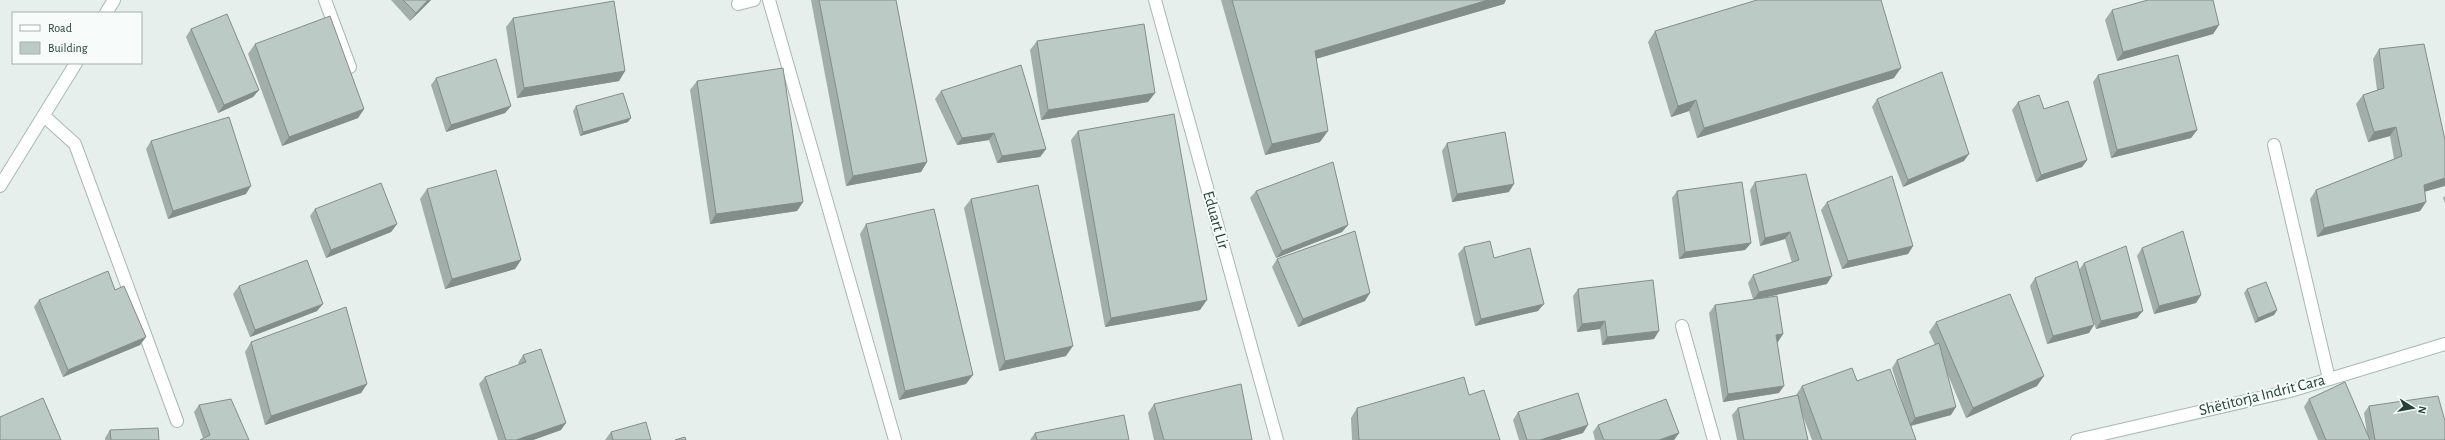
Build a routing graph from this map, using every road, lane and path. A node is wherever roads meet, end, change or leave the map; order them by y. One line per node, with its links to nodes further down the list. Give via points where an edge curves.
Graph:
1 (114, 0): 7 (street)
2 (325, 0): 9 (street)
3 (754, 0): 6 (street)
4 (769, 0): 17 (street)
5 (1155, 0): 18 (street, Eduart Lir)
6 (738, 4)
7 (107, 12)
8 (75, 64): 10 (street)
9 (350, 67)
10 (44, 116): 12 (street); 16 (street, via 75,144)
11 (2274, 145): 15 (street)
12 (0, 186)
13 (1682, 326): 19 (street)
14 (2445, 344): 15 (street, Shëtitorja Indrit Cara)
15 (2329, 379): 20 (street, Shëtitorja Indrit Cara, via 2290,391)
16 (177, 421)
17 (895, 440)
18 (1277, 440)
19 (1714, 440)
20 (2077, 440)

